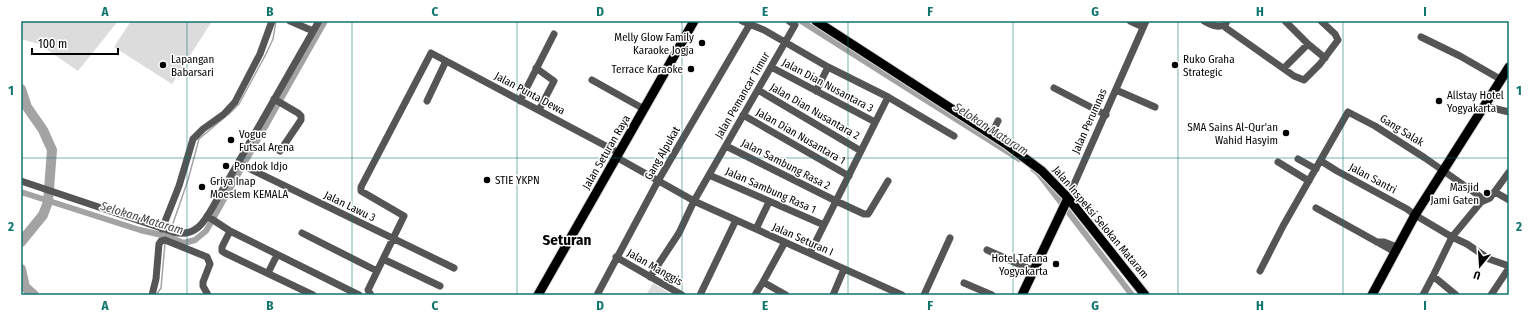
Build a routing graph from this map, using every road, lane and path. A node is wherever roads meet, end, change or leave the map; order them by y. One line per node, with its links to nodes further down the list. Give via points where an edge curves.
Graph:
1 (272, 21): 77 (street, via 260,54 235,102 193,139)
2 (290, 21): 15 (street)
3 (319, 21): 15 (street)
4 (694, 21): 39 (main road, Jalan Seturan Raya)
5 (742, 21): 13 (street)
6 (816, 21): 46 (main road, Jalan Inspeksi Selokan Mataram)
7 (1130, 21): 14 (street)
8 (1204, 21): 12 (street, via 1219,27)
9 (1285, 21): 19 (street)
10 (1321, 21): 20 (street, via 1338,38)
11 (792, 22): 18 (street, Jalan Pemancar Timur, via 795,25)
12 (1226, 23): 26 (street, via 1226,28)
13 (750, 24): 18 (street); 61 (street, Gang Alpukat)
14 (1145, 24): 31 (street, Jalan Perumnas)
15 (313, 31): 34 (street)
16 (554, 34): 25 (street)
17 (1421, 37): 28 (street)
18 (785, 42): 22 (street, Jalan Pemancar Timur); 23 (street)
19 (1308, 44): 20 (street); 26 (street)
20 (1325, 58): 26 (street, via 1305,80)
21 (446, 61): 35 (street); 36 (street, Jalan Punta Dewa); 84 (street, Jalan Punta Dewa, via 431,53 360,189 361,192 404,216)
22 (771, 67): 30 (street, Jalan Pemancar Timur); 32 (street, Jalan Dian Nusantara 3)
23 (828, 67): 32 (street); 33 (street)
24 (1509, 67): 28 (main road)
25 (536, 68): 36 (street); 40 (street, via 554,81)
26 (1284, 68)
27 (592, 80): 39 (street)
28 (1500, 80): 37 (main road)
29 (1054, 88): 42 (street)
30 (758, 90): 43 (street, Jalan Pemancar Timur); 50 (street, Jalan Dian Nusantara 2)
31 (1116, 90): 38 (street); 42 (street, Jalan Perumnas)
32 (816, 91): 45 (street, Jalan Dian Nusantara 3)
33 (888, 97): 45 (street); 47 (street)
34 (276, 100): 49 (street, via 301,116 301,120); 55 (street)
35 (427, 101)
36 (520, 101): 40 (street, Jalan Punta Dewa)
37 (1484, 106): 41 (street); 57 (main road)
38 (1155, 107)
39 (644, 109): 51 (main road, Jalan Seturan Raya)
40 (540, 110): 51 (street, Jalan Punta Dewa)
41 (1509, 112)
42 (1106, 114): 70 (street, Jalan Perumnas)
43 (743, 115): 48 (street, Jalan Pemancar Timur); 60 (street, Jalan Dian Nusantara 1)
44 (998, 121): 46 (street)
45 (875, 122): 50 (street)
46 (991, 135): 70 (main road, Jalan Inspeksi Selokan Mataram, via 1038,167)
47 (954, 136)
48 (726, 146): 59 (street, Jalan Pemancar Timur); 69 (street, Jalan Sambung Rasa 2)
49 (280, 151)
50 (861, 151): 60 (street)
51 (618, 155): 61 (street); 111 (main road, Jalan Seturan Raya)
52 (1298, 159): 56 (street)
53 (1321, 161): 56 (street); 57 (street, Gang Salak, via 1348,112 1375,126); 73 (street, Jalan Santri, via 1407,209)
54 (1278, 162): 63 (street)
55 (239, 164): 74 (street); 84 (street, Jalan Lawu 3)
56 (1316, 169): 63 (street)
57 (1443, 170): 66 (street, Gang Salak); 73 (main road)
58 (1509, 172): 65 (street)
59 (709, 175): 68 (street, Jalan Pemancar Timur); 71 (street, Jalan Sambung Rasa 1)
60 (849, 176): 69 (street)
61 (658, 181): 68 (street); 90 (street, Gang Alpukat)
62 (888, 181): 69 (street, Jalan Sambung Rasa 2, via 868,214)
63 (1309, 181): 97 (street)
64 (25, 182): 77 (street)
65 (1495, 192): 66 (street); 67 (street)
66 (1485, 200): 82 (street)
67 (1509, 200)
68 (695, 201): 75 (street, Jalan Seturan I); 100 (street, Jalan Pemancar Timur, via 679,233)
69 (836, 201): 76 (street)
70 (1066, 201): 96 (main road, Jalan Perumnas); 122 (main road, Jalan Inspeksi Selokan Mataram)
71 (769, 202): 76 (street, Jalan Sambung Rasa 1); 78 (street)
72 (1316, 208): 87 (street, via 1383,247)
73 (1414, 216): 82 (street, Jalan Santri); 87 (main road)
74 (211, 219): 79 (street); 81 (street, via 194,231)
75 (736, 220): 78 (street, Jalan Seturan I); 114 (street)
76 (824, 225): 88 (street)
77 (164, 229): 81 (street)
78 (756, 230): 85 (street, Jalan Seturan I)
79 (230, 231): 89 (street); 98 (street, via 222,251)
80 (302, 233): 95 (street)
81 (174, 237): 106 (street, via 159,244); 107 (street, via 207,257 210,264 203,286)
82 (1452, 237): 92 (street, Jalan Santri, via 1468,244 1489,259); 99 (street)
83 (950, 238): 119 (street)
84 (393, 239): 91 (street); 93 (street, Jalan Lawu 3)
85 (785, 242): 88 (street, Jalan Seturan I); 101 (street)
86 (987, 250): 96 (street)
87 (1396, 250): 123 (main road)
88 (810, 254): 94 (street, Jalan Seturan I)
89 (277, 255): 98 (street); 104 (street)
90 (616, 257): 100 (street, Jalan Manggis); 112 (street, Gang Alpukat)
91 (383, 259): 95 (street); 103 (street)
92 (1509, 267): 126 (street)
93 (454, 268)
94 (844, 269): 105 (street, Jalan Seturan I); 117 (street)
95 (377, 271): 110 (street, via 368,290)
96 (1034, 271): 121 (main road, Jalan Perumnas)
97 (1260, 271)
98 (268, 273): 108 (street)
99 (1433, 276): 124 (street); 125 (street)
100 (650, 277): 113 (street, Jalan Manggis)
101 (763, 282): 115 (street); 116 (street)
102 (964, 283): 120 (street)
103 (440, 286)
104 (347, 292): 109 (street)
105 (893, 293): 118 (street, Jalan Seturan I)
106 (152, 295)
107 (208, 295)
108 (313, 295)
109 (359, 295)
110 (371, 295)
111 (538, 295)
112 (597, 295)
113 (682, 295)
114 (700, 295)
115 (755, 295)
116 (786, 295)
117 (832, 295)
118 (902, 295)
119 (924, 295)
120 (992, 295)
121 (1023, 295)
122 (1145, 295)
123 (1372, 295)
124 (1422, 295)
125 (1456, 295)
126 (1491, 295)

